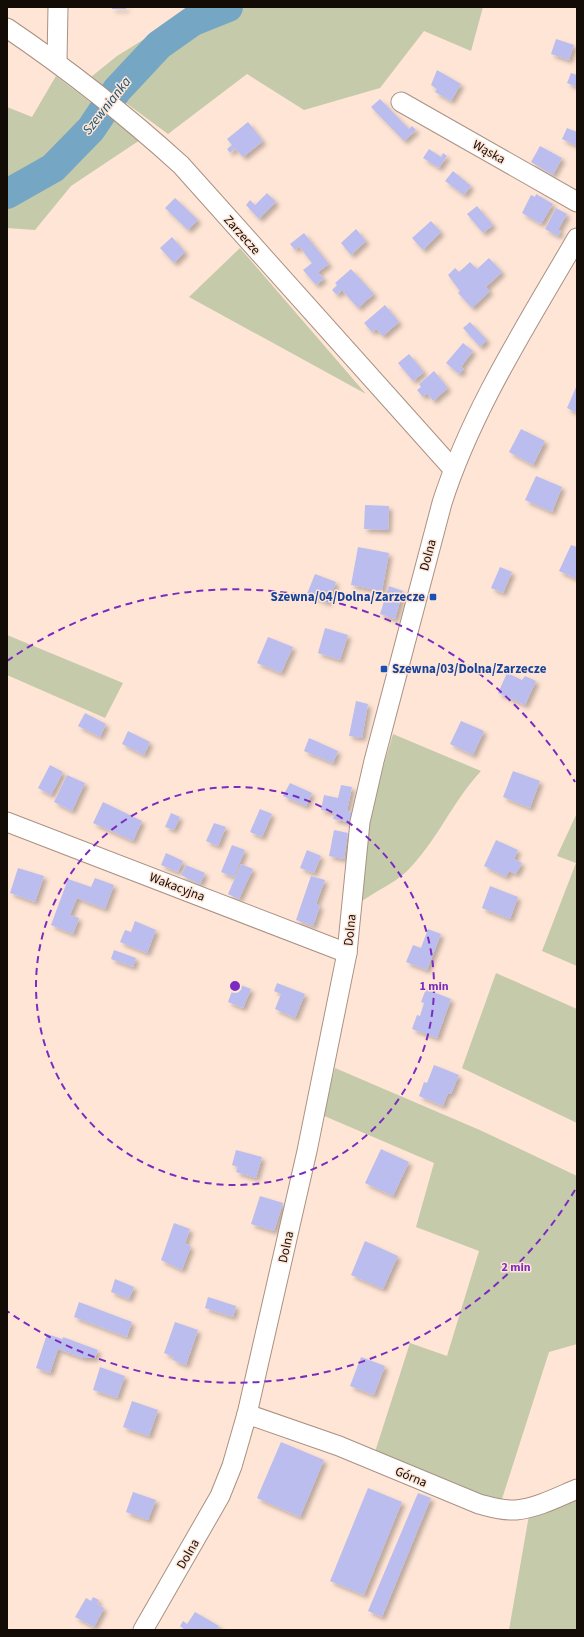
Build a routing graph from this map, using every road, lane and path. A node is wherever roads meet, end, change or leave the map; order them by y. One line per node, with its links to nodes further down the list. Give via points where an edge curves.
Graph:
1 (58, 7): 3 (street)
2 (7, 28): 3 (street, Zarzecze)
3 (56, 61): 7 (street, Zarzecze, via 133,121 181,166)
4 (401, 102): 5 (street, Wąska)
5 (577, 202)
6 (577, 238): 7 (street, Dolna, via 491,389)
7 (453, 469): 9 (street, Dolna, via 374,761 360,822)
8 (7, 822): 9 (street, Wakacyjna)
9 (347, 953): 10 (street, Dolna, via 300,1182)
10 (247, 1414): 11 (street, Górna, via 339,1446 479,1504 501,1510 516,1510 540,1504); 12 (street, Dolna, via 232,1466 220,1496)
11 (577, 1489)
12 (143, 1630)

